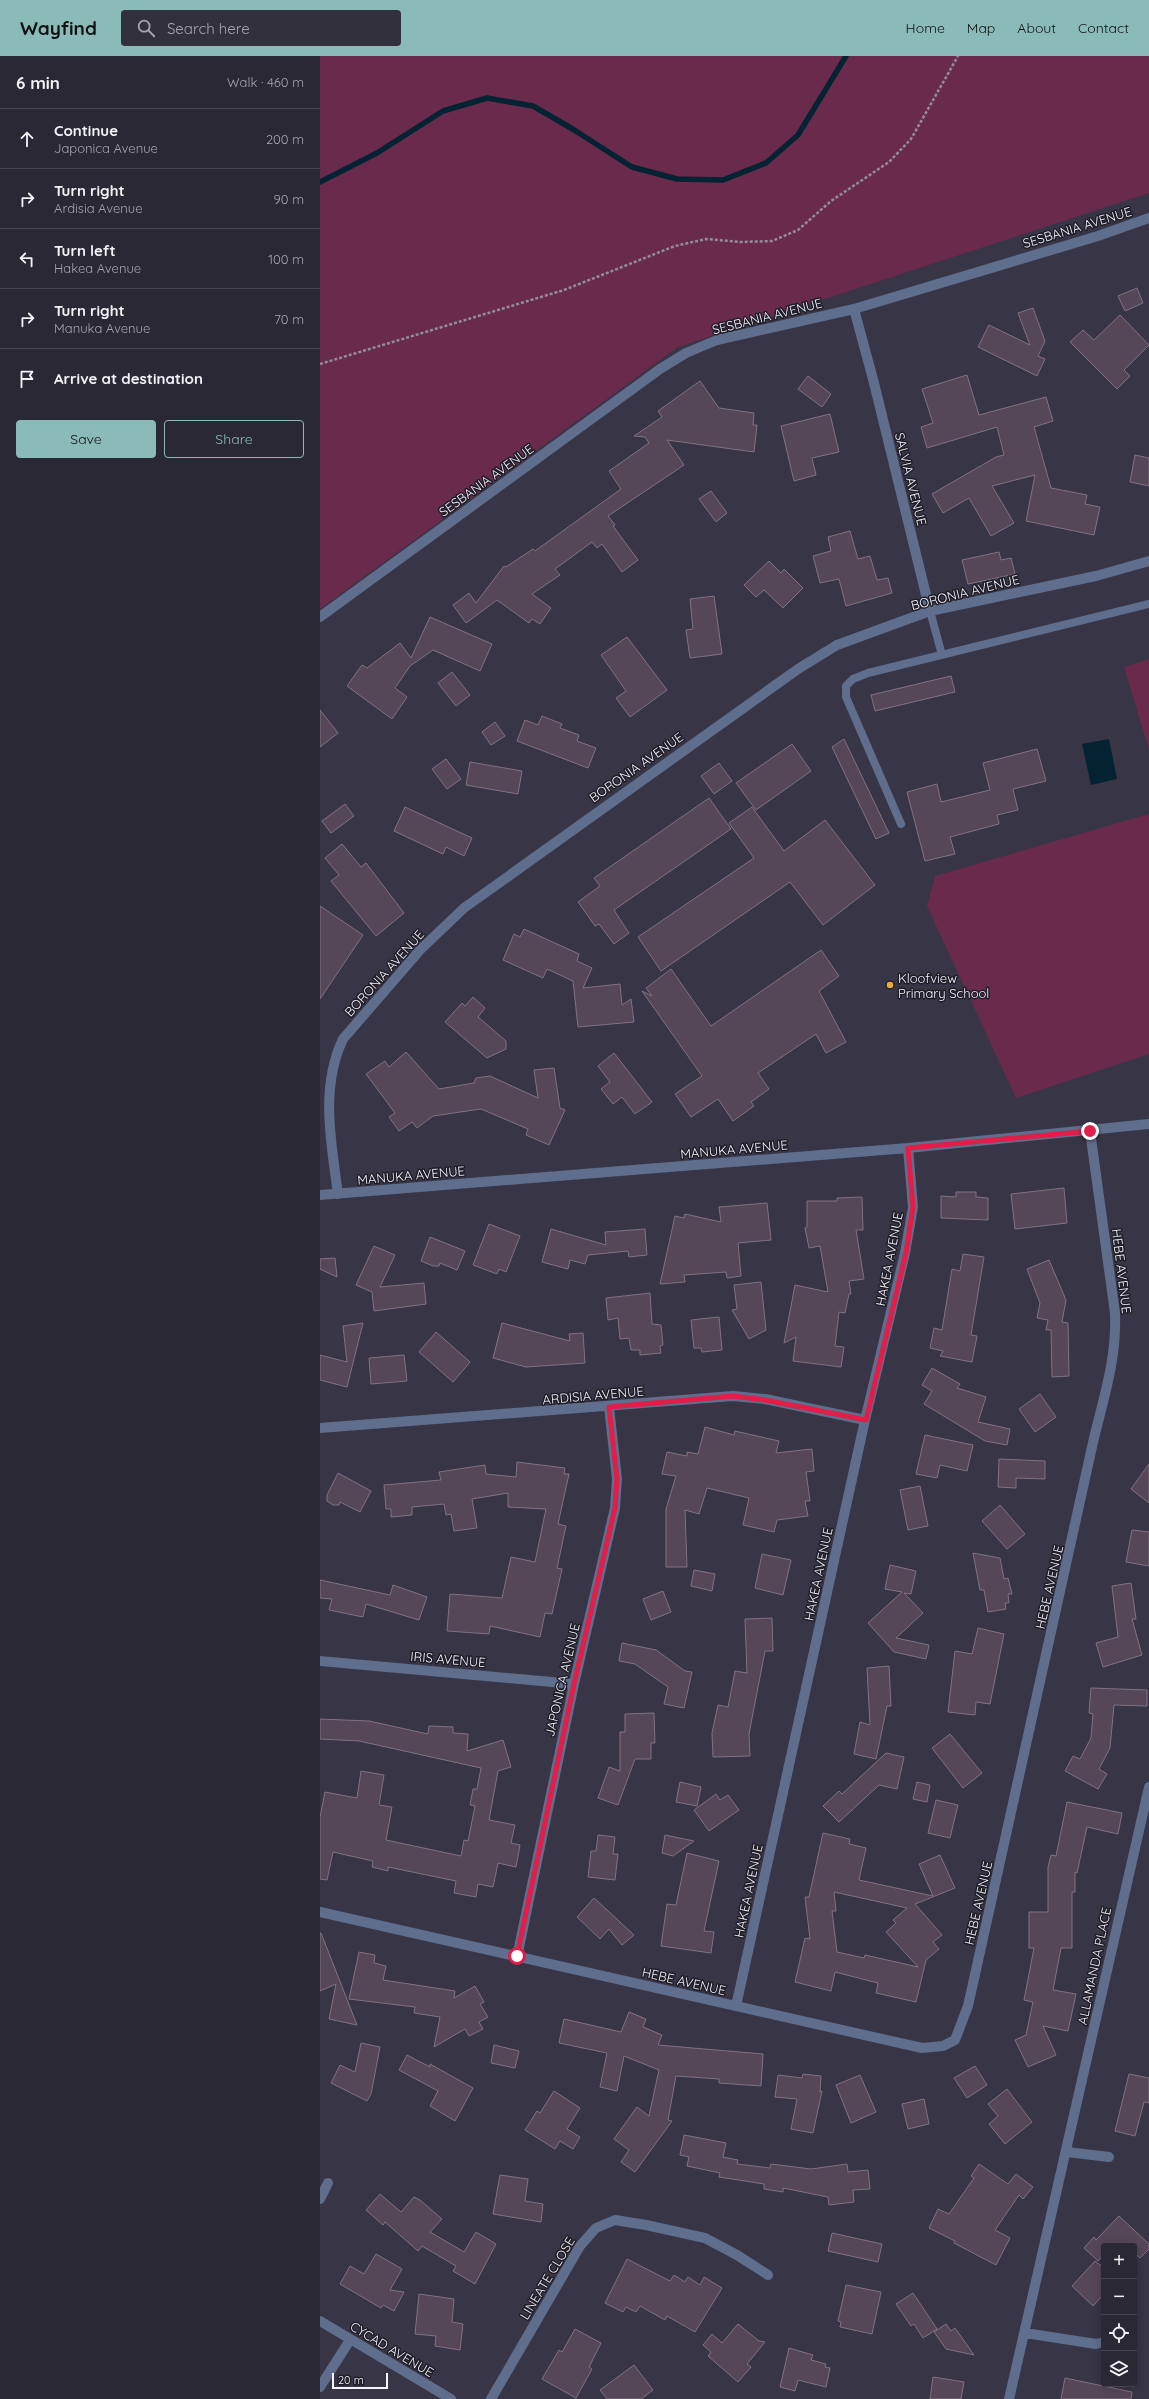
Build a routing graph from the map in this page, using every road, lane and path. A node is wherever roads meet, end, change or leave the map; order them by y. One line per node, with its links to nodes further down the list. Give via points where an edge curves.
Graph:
1 (958, 56): 4 (path, via 911,139 889,162 831,201 798,230 772,241 706,239 676,246 564,290)
2 (1149, 218): 3 (street, SESBANIA AVENUE, via 1098,236)
3 (854, 309): 7 (street, SALVIA AVENUE); 8 (street, SESBANIA AVENUE, via 717,340 686,353 660,369)
4 (320, 364)
5 (1149, 561): 7 (street, BORONIA AVENUE, via 1096,576)
6 (1149, 604): 9 (lane)
7 (930, 611): 9 (lane, SALVIA AVENUE); 14 (street, BORONIA AVENUE, via 836,645 798,669 464,908 420,950 343,1039 334,1055 326,1102)
8 (320, 617)
9 (942, 655): 10 (lane, via 868,673 853,679 846,686 846,696)
10 (901, 824)
11 (1149, 1124): 12 (street, MANUKA AVENUE)
12 (1090, 1131): 13 (street, MANUKA AVENUE); 24 (street, HEBE AVENUE, via 1115,1313 1116,1338 1112,1367 962,2025 955,2040 943,2046 922,2048)
13 (908, 1148): 14 (street, MANUKA AVENUE); 17 (street, HAKEA AVENUE, via 913,1207 906,1253)
14 (338, 1194): 15 (street, MANUKA AVENUE)
15 (320, 1195)
16 (609, 1407): 17 (street, ARDISIA AVENUE, via 733,1396); 18 (street, ARDISIA AVENUE); 20 (street, JAPONICA AVENUE, via 617,1479 615,1508)
17 (866, 1420): 24 (street, HAKEA AVENUE)
18 (320, 1428)
19 (320, 1661): 20 (street, IRIS AVENUE)
20 (574, 1684): 23 (street, JAPONICA AVENUE)
21 (1149, 1787): 25 (street, ALLAMANDA PLACE)
22 (320, 1912): 23 (street, HEBE AVENUE)
23 (517, 1956): 24 (street, HEBE AVENUE)
24 (736, 2006)
25 (1067, 2152): 26 (street); 31 (street, ALLAMANDA PLACE)
26 (1108, 2157)
27 (328, 2183): 28 (street)
28 (320, 2199)
29 (768, 2275): 36 (street, LINEATE CLOSE, via 705,2238 615,2220 596,2228 580,2246)
30 (320, 2321): 32 (street, CYCAD AVENUE)
31 (1025, 2333): 33 (street); 37 (street, ALLAMANDA PLACE)
32 (350, 2340): 34 (street); 35 (street, CYCAD AVENUE)
33 (1101, 2343)
34 (320, 2387)
35 (451, 2399)
36 (491, 2399)
37 (1009, 2399)

